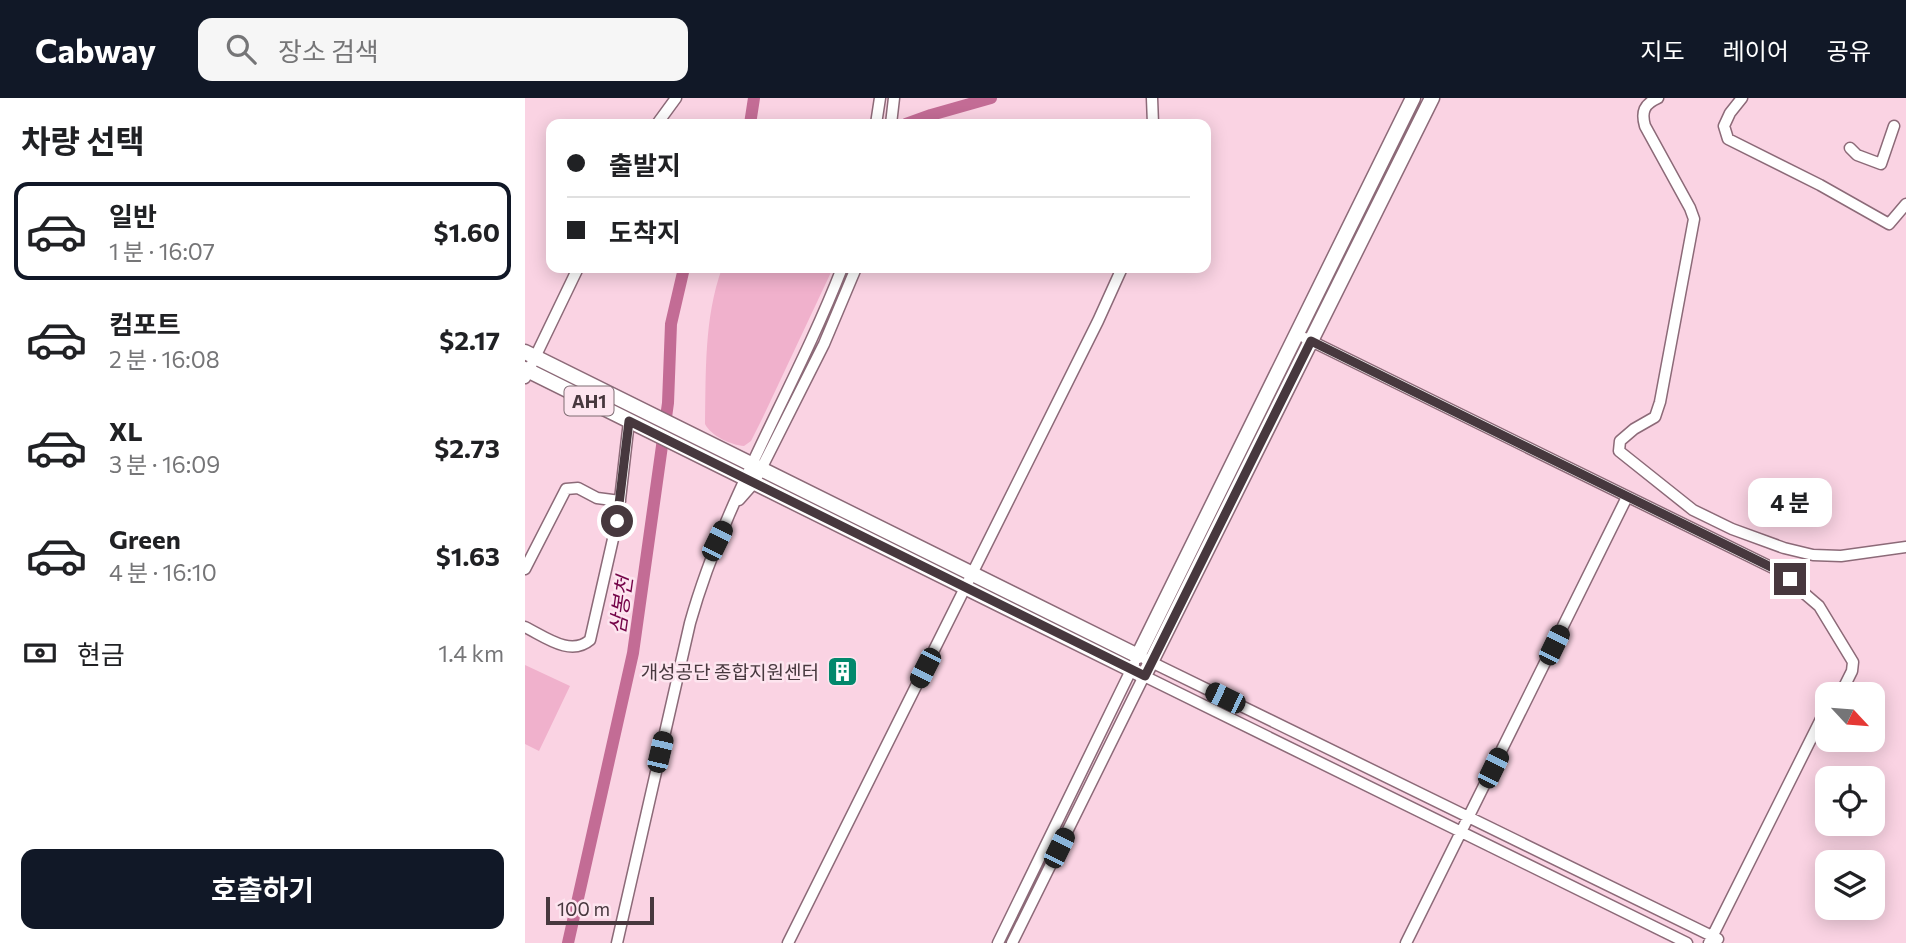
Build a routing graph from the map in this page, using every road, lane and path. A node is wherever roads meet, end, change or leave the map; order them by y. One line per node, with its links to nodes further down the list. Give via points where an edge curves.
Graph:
1 (676, 98): 9 (street)
2 (880, 98): 10 (street)
3 (894, 98): 11 (street)
4 (1152, 98): 12 (street)
5 (1413, 98): 20 (main road)
6 (1432, 98): 21 (main road)
7 (1658, 98): 29 (street, via 1644,108 1645,126 1694,219 1660,402 1655,417 1620,441 1619,451 1693,510 1784,548 1841,556)
8 (1742, 98): 15 (street, via 1724,127 1728,139 1889,224)
9 (661, 119)
10 (877, 119)
11 (891, 119)
12 (1153, 119)
13 (1894, 125): 14 (street, via 1881,164)
14 (1850, 148)
15 (1906, 204)
16 (575, 273): 22 (street)
17 (840, 273): 25 (street)
18 (854, 273): 25 (street, via 824,344)
19 (1120, 273): 31 (street)
20 (1297, 334): 21 (street); 35 (main road)
21 (1311, 341): 27 (street); 35 (main road)
22 (530, 354): 23 (street); 25 (main road, AH1)
23 (526, 373): 24 (main road, AH1)
24 (629, 421): 26 (main road, AH1); 28 (street)
25 (756, 466): 26 (street); 31 (main road, AH1)
26 (749, 480): 32 (main road, AH1); 44 (street, via 702,580)
27 (1627, 497): 34 (street, via 1777,570 1819,606); 41 (street)
28 (620, 501): 30 (street, via 597,498 578,488 566,489); 33 (street, via 590,640 579,647 567,646)
29 (1906, 547)
30 (525, 569)
31 (972, 574): 32 (street); 35 (main road, AH1)
32 (965, 587): 36 (main road, AH1); 45 (street)
33 (525, 627)
34 (1847, 650): 37 (street, via 1849,661); 38 (street, via 1853,662)
35 (1145, 659): 36 (main road); 41 (street)
36 (1138, 673): 42 (street); 46 (street); 47 (street)
37 (1839, 682)
38 (1846, 682)
39 (1815, 732): 43 (street)
40 (1815, 744): 43 (street)
41 (1468, 817): 42 (street); 43 (street)
42 (1462, 832): 48 (street); 49 (street)
43 (1714, 940)
44 (617, 943)
45 (788, 943)
46 (997, 943)
47 (1012, 943)
48 (1406, 943)
49 (1687, 943)

